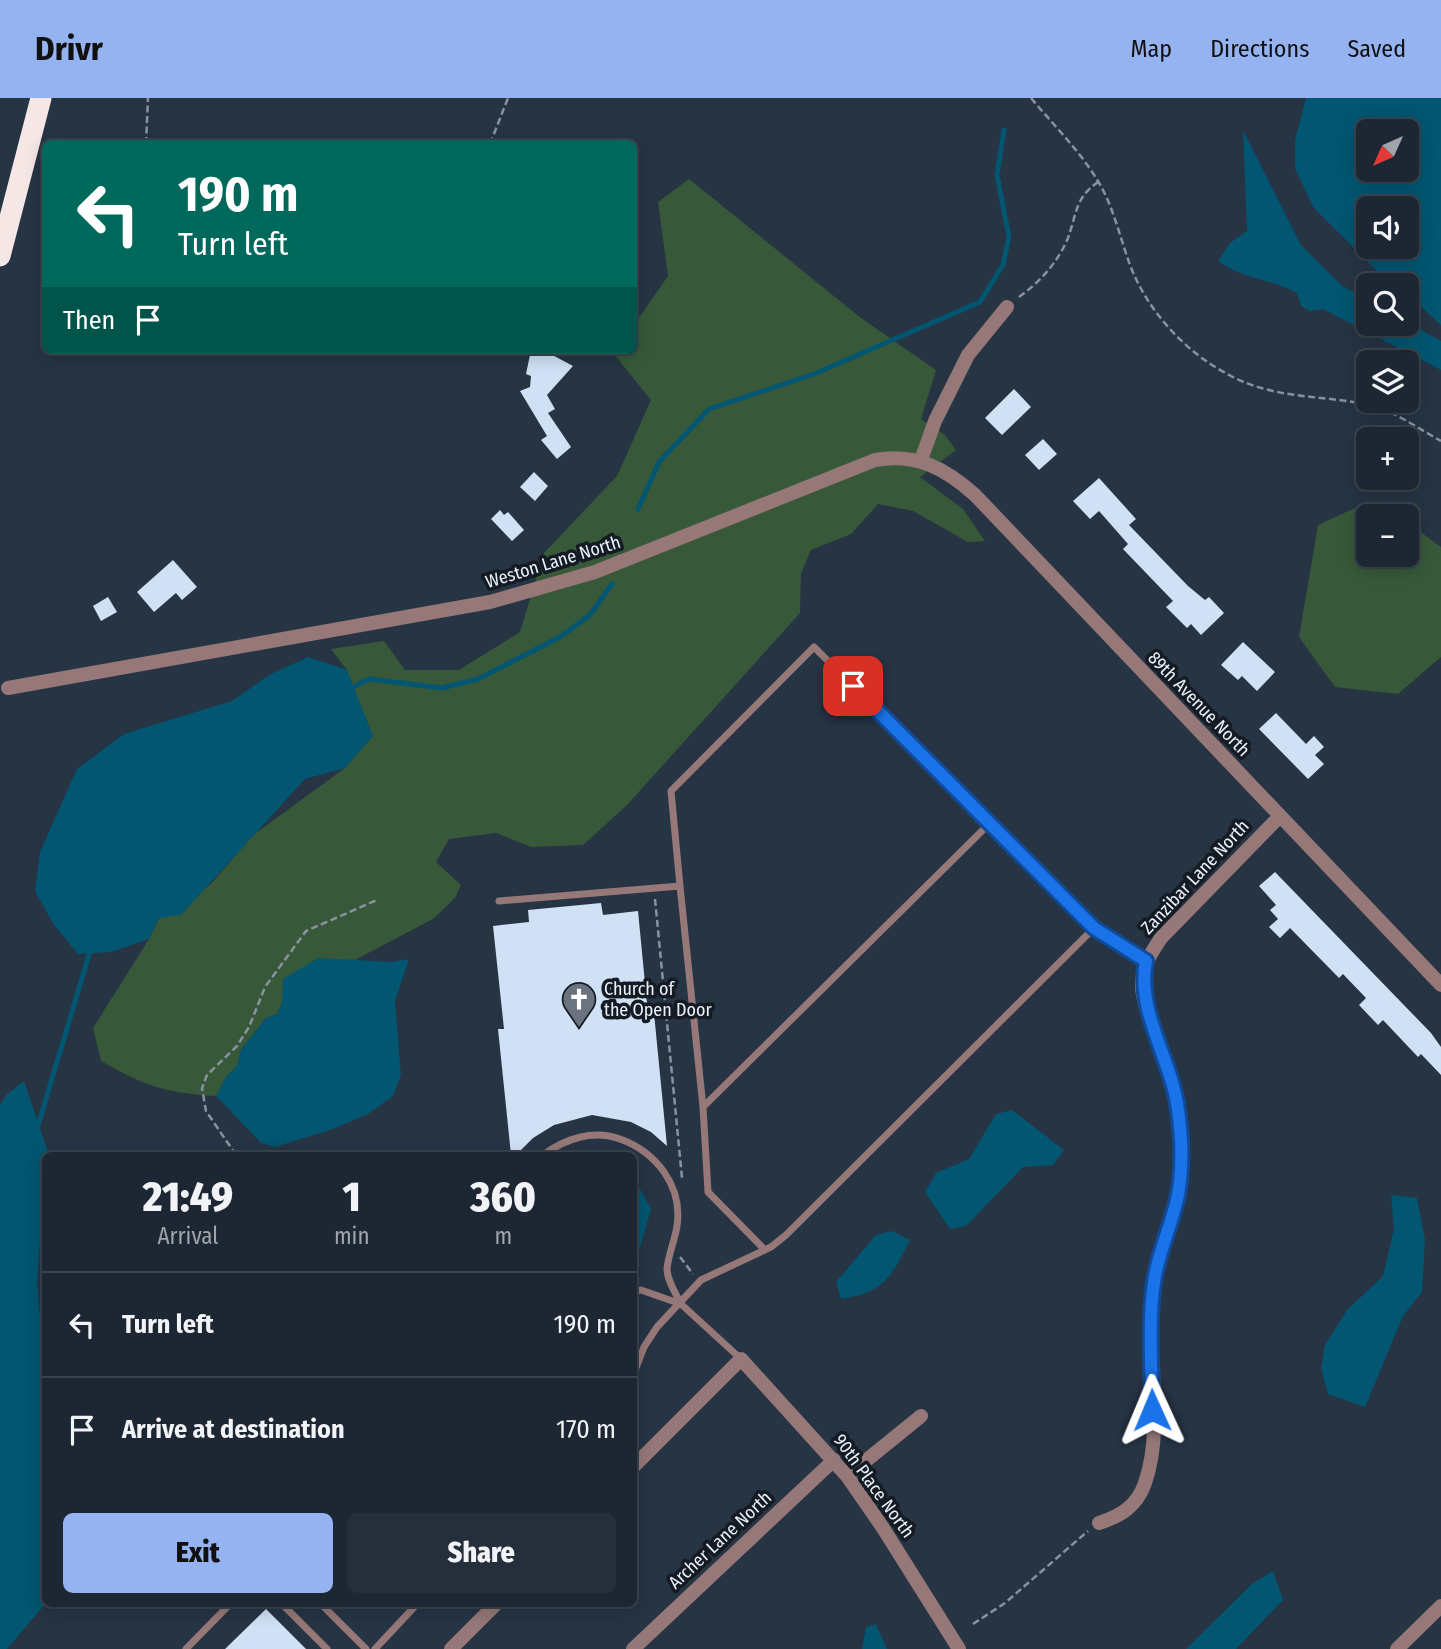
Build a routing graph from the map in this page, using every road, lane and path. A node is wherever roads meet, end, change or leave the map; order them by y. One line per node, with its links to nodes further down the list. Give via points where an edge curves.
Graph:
1 (40, 98): 8 (highway)
2 (148, 98): 5 (path)
3 (508, 98): 6 (path)
4 (1031, 98): 7 (path)
5 (146, 140)
6 (492, 140)
7 (1098, 181): 9 (path, via 1084,191 1053,265); 10 (path, via 1145,296 1165,323 1206,361 1270,391 1377,407)
8 (0, 256)
9 (1007, 307): 11 (street, via 968,355)
10 (1441, 441)
11 (921, 460): 12 (street, Weston Lane North, via 875,460 596,572 490,602); 13 (street, 89th Avenue North, via 953,475 975,495)
12 (8, 688)
13 (1280, 816): 20 (street, Zanzibar Lane North, via 1161,939); 21 (street, 89th Avenue North)
14 (990, 823): 15 (lane, via 814,647 671,791); 19 (lane); 22 (lane)
15 (680, 886): 16 (lane); 22 (lane)
16 (654, 888): 18 (lane); 25 (path)
17 (377, 900): 23 (path, via 306,931 265,987 237,1046 207,1075 202,1088 206,1111)
18 (499, 901)
19 (1094, 928): 20 (lane); 26 (lane, via 786,1235)
20 (1146, 961): 37 (street, Zanzibar Lane North, via 1142,987 1168,1066 1182,1151 1179,1183 1154,1280 1153,1436 1145,1483 1132,1506)
21 (1441, 985)
22 (703, 1107): 26 (lane, via 708,1192)
23 (234, 1152)
24 (548, 1152): 30 (lane, via 569,1139 591,1135 625,1140 654,1158 676,1201 677,1226 667,1270)
25 (682, 1180)
26 (765, 1250): 30 (lane, via 701,1280)
27 (680, 1257): 28 (path)
28 (693, 1274)
29 (637, 1291): 30 (lane)
30 (681, 1304): 31 (lane); 32 (lane, via 643,1347)
31 (741, 1359): 34 (street, 90th Place North); 35 (street)
32 (637, 1364)
33 (921, 1416): 36 (street)
34 (834, 1460): 36 (street, 90th Place North); 50 (street, Archer Lane North)
35 (637, 1463)
36 (847, 1476): 51 (street, 90th Place North)
37 (1099, 1522): 44 (path, via 1005,1603)
38 (1441, 1606): 52 (street)
39 (227, 1607): 45 (lane)
40 (285, 1607): 46 (lane)
41 (324, 1607): 47 (lane)
42 (414, 1607): 48 (lane)
43 (493, 1607): 49 (street)
44 (972, 1624)
45 (186, 1649)
46 (327, 1649)
47 (366, 1649)
48 (375, 1649)
49 (451, 1649)
50 (633, 1649)
51 (959, 1649)
52 (1397, 1649)

